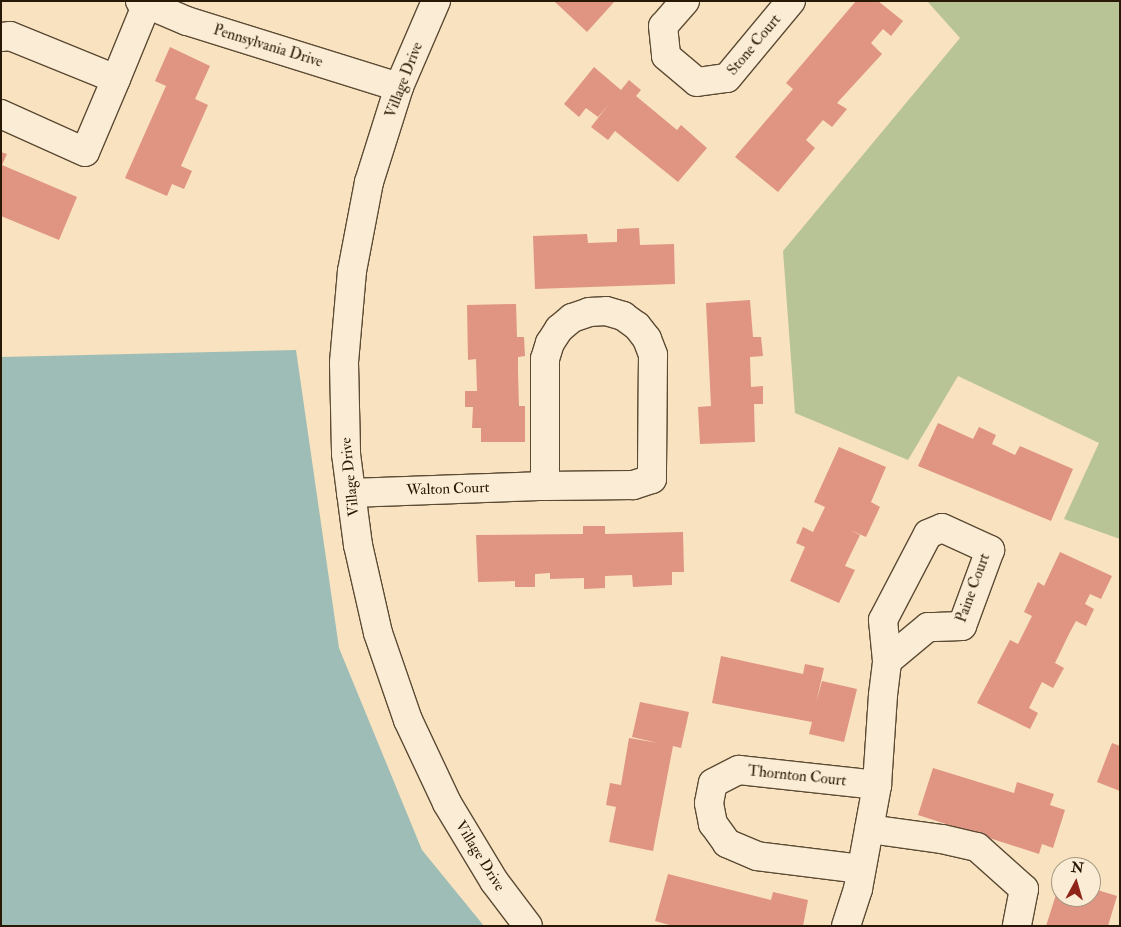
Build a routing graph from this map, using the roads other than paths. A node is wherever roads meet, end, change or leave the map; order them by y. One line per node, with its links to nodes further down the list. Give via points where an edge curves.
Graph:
1 (436, 1): 7 (street, Village Drive)
2 (685, 1): 3 (street, Stone Court, via 663,26 666,56 697,82 727,78)
3 (790, 1)
4 (145, 2): 6 (street); 7 (street, Pennsylvania Drive, via 187,21)
5 (1, 37): 6 (street, via 10,36)
6 (116, 79): 8 (street, via 85,152)
7 (399, 87): 10 (street, Village Drive, via 369,182 352,271 344,362 346,454)
8 (1, 114)
9 (545, 486): 9 (street, Walton Court, via 633,485 652,479 653,355 647,339 623,316 606,311 580,315 559,329 550,343 545,359); 10 (street, Walton Court)
10 (351, 493): 15 (street, Village Drive, via 358,545 378,634 408,720 447,803 494,881)
11 (887, 661): 11 (street, Paine Court, via 883,620 928,534 942,528 990,550 962,626 928,627); 12 (street, Paine Court)
12 (877, 785): 13 (street, Paine Court); 14 (street, Thornton Court, via 739,770 713,783 709,803 713,824 727,843 757,856)
13 (869, 829): 14 (street, Paine Court); 17 (street, via 977,847 1024,888)
14 (861, 869): 16 (street, Paine Court)
15 (528, 926)
16 (846, 926)
17 (1017, 926)

